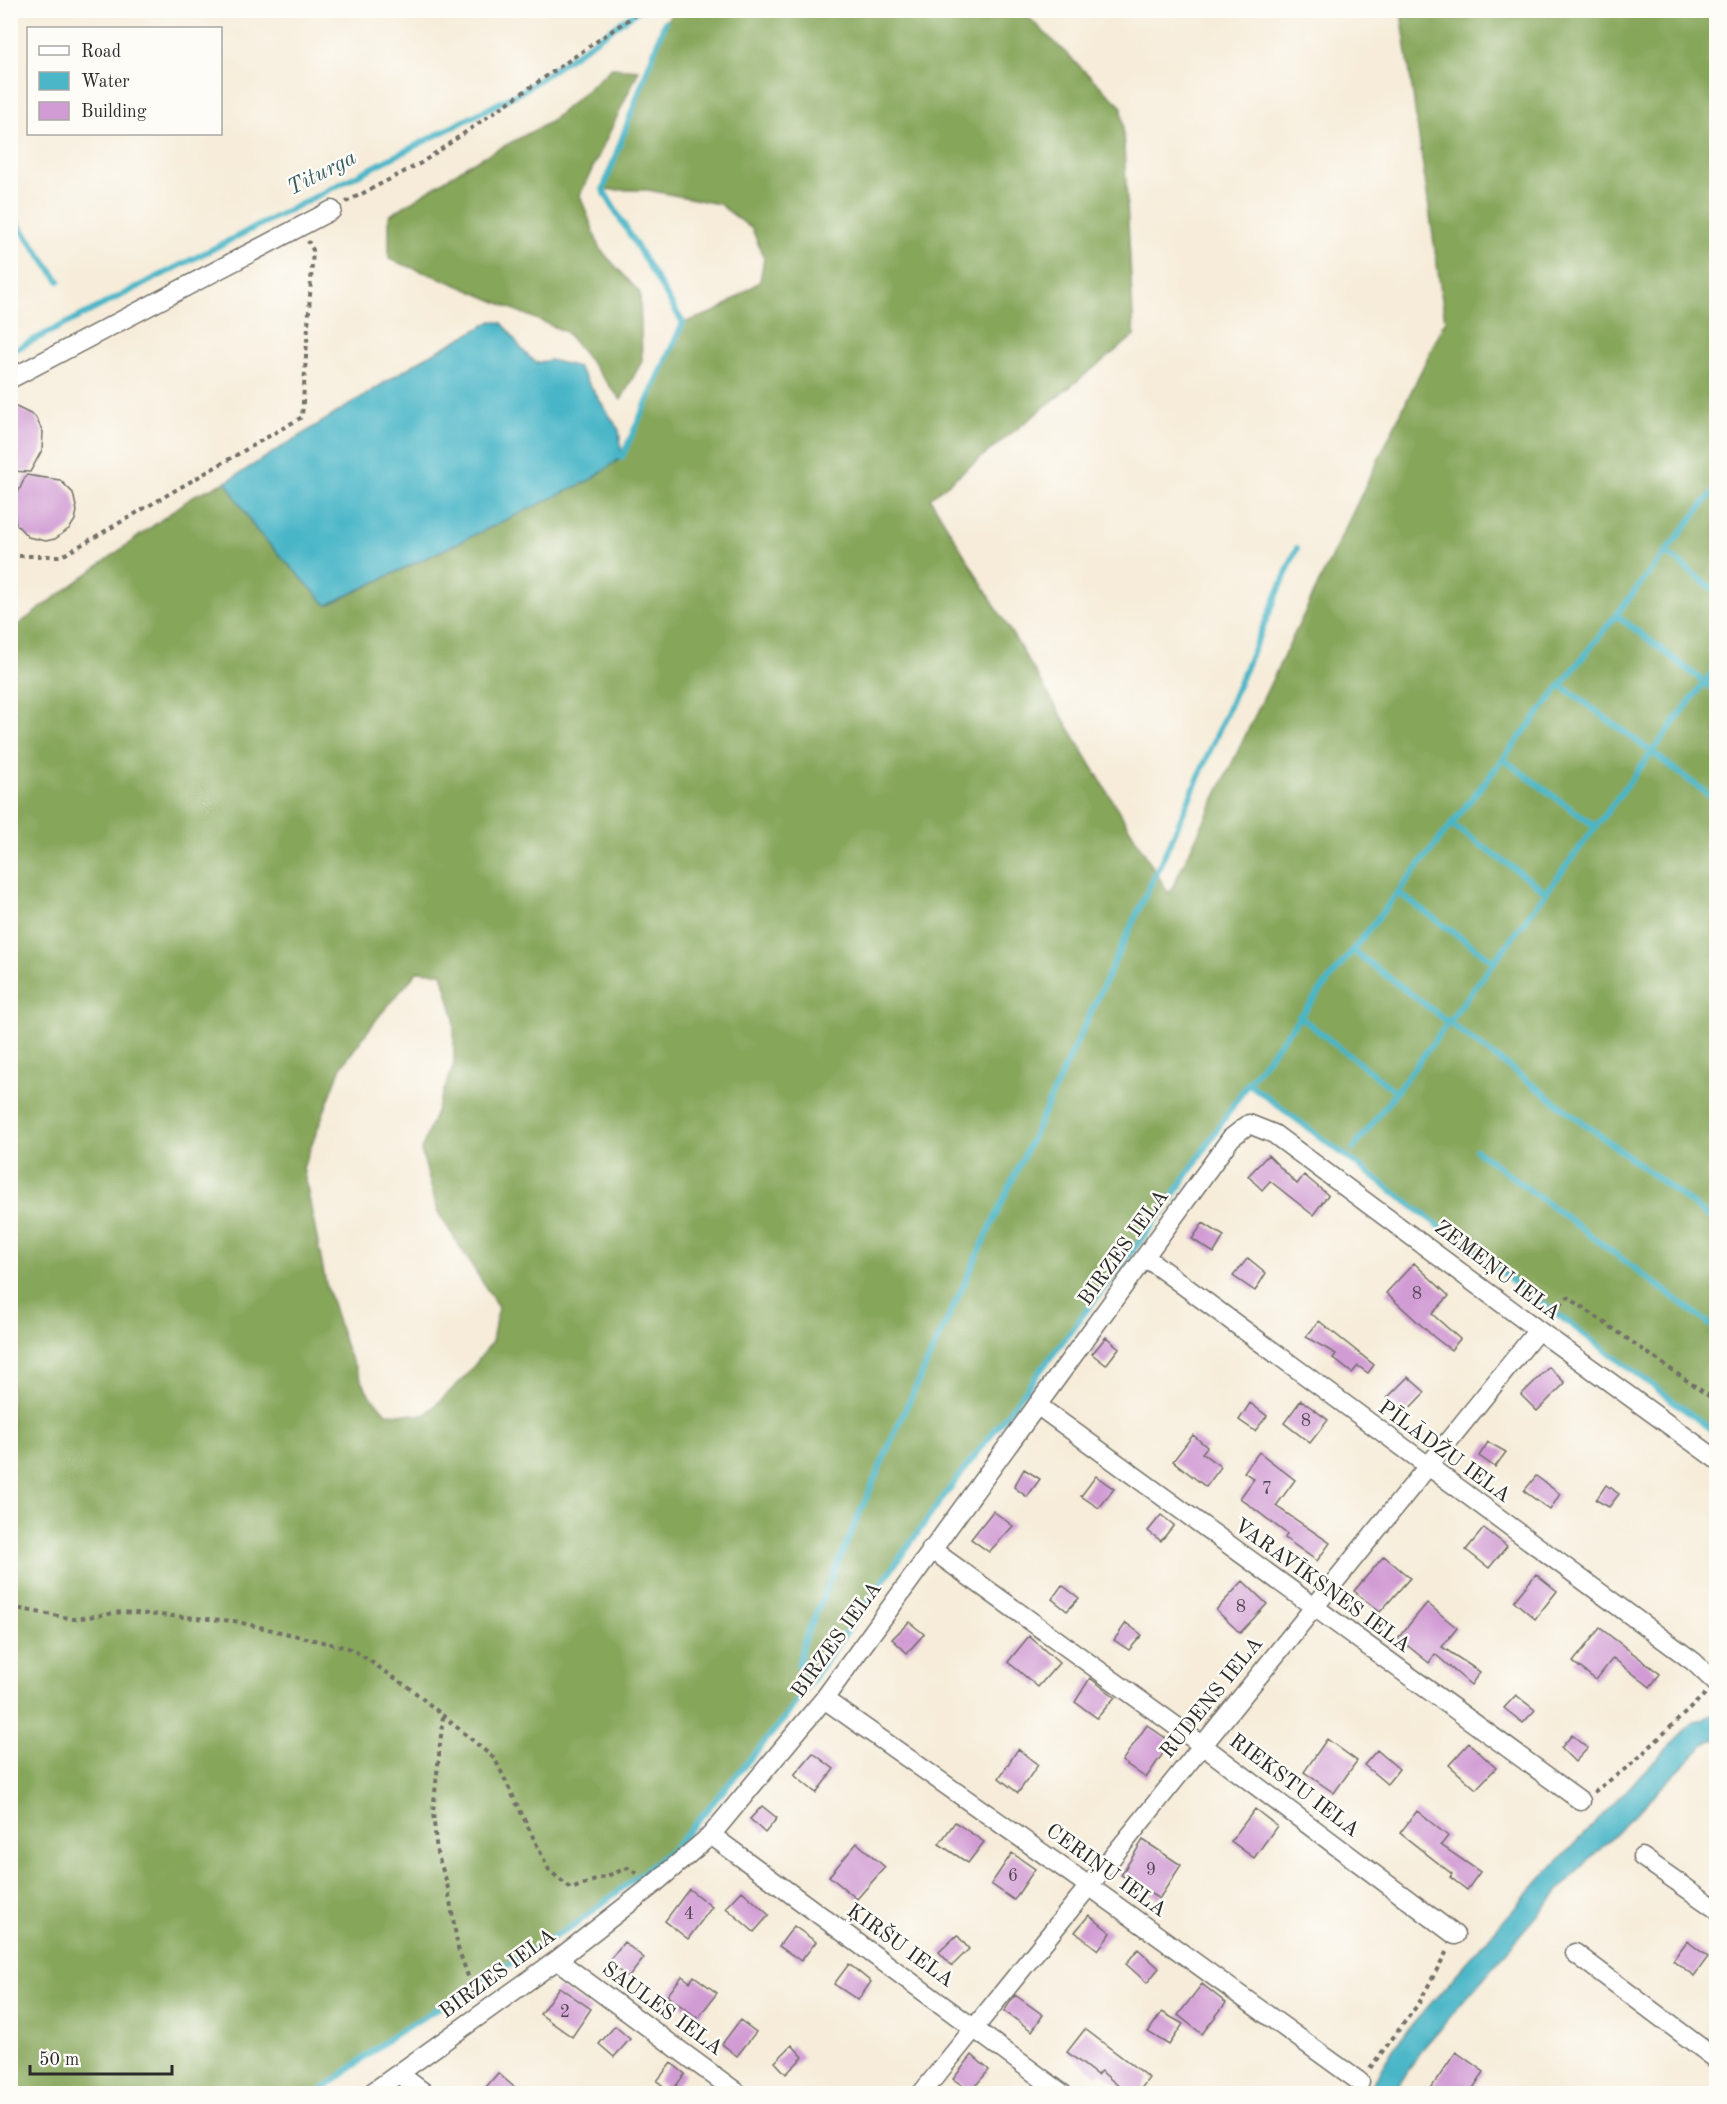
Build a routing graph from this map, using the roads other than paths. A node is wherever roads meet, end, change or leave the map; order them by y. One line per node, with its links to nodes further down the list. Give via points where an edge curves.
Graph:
1 (332, 210): 2 (street)
2 (10, 379)
3 (1249, 1124): 4 (street, BIRZES IELA, via 1231,1138); 5 (street, ZEMEŅU IELA, via 1274,1134)
4 (1145, 1257): 6 (street, BIRZES IELA); 8 (street, PĪLĀDŽU IELA)
5 (1538, 1330): 7 (street, ZEMEŅU IELA); 8 (street, RUDENS IELA)
6 (1037, 1406): 9 (street, BIRZES IELA); 10 (street, VARAVĪKSNES IELA)
7 (1716, 1459)
8 (1428, 1468): 10 (street, RUDENS IELA); 11 (street, PĪLĀDŽU IELA, via 1694,1662)
9 (931, 1549): 12 (street, BIRZES IELA); 13 (street, RIEKSTU IELA)
10 (1313, 1608): 13 (street, RUDENS IELA); 14 (street, VARAVĪKSNES IELA)
11 (1716, 1683)
12 (824, 1700): 15 (street, BIRZES IELA); 17 (street, CERIŅU IELA)
13 (1202, 1745): 17 (street, RUDENS IELA); 19 (street, RIEKSTU IELA)
14 (1581, 1801)
15 (711, 1835): 21 (street, BIRZES IELA); 22 (street, ĶIRŠU IELA)
16 (1642, 1857): 18 (street)
17 (1089, 1886): 22 (street, RUDENS IELA); 25 (street, CERIŅU IELA)
18 (1716, 1909)
19 (1455, 1935)
20 (1575, 1953): 23 (street)
21 (557, 1960): 24 (street, BIRZES IELA); 28 (street, SAULES IELA)
22 (974, 2028): 29 (street, RUDENS IELA); 30 (street, ĶIRŠU IELA)
23 (1716, 2059)
24 (399, 2074): 26 (street, BIRZES IELA); 27 (street)
25 (1360, 2082)
26 (370, 2094)
27 (426, 2094)
28 (740, 2094)
29 (921, 2094)
30 (1063, 2094)

